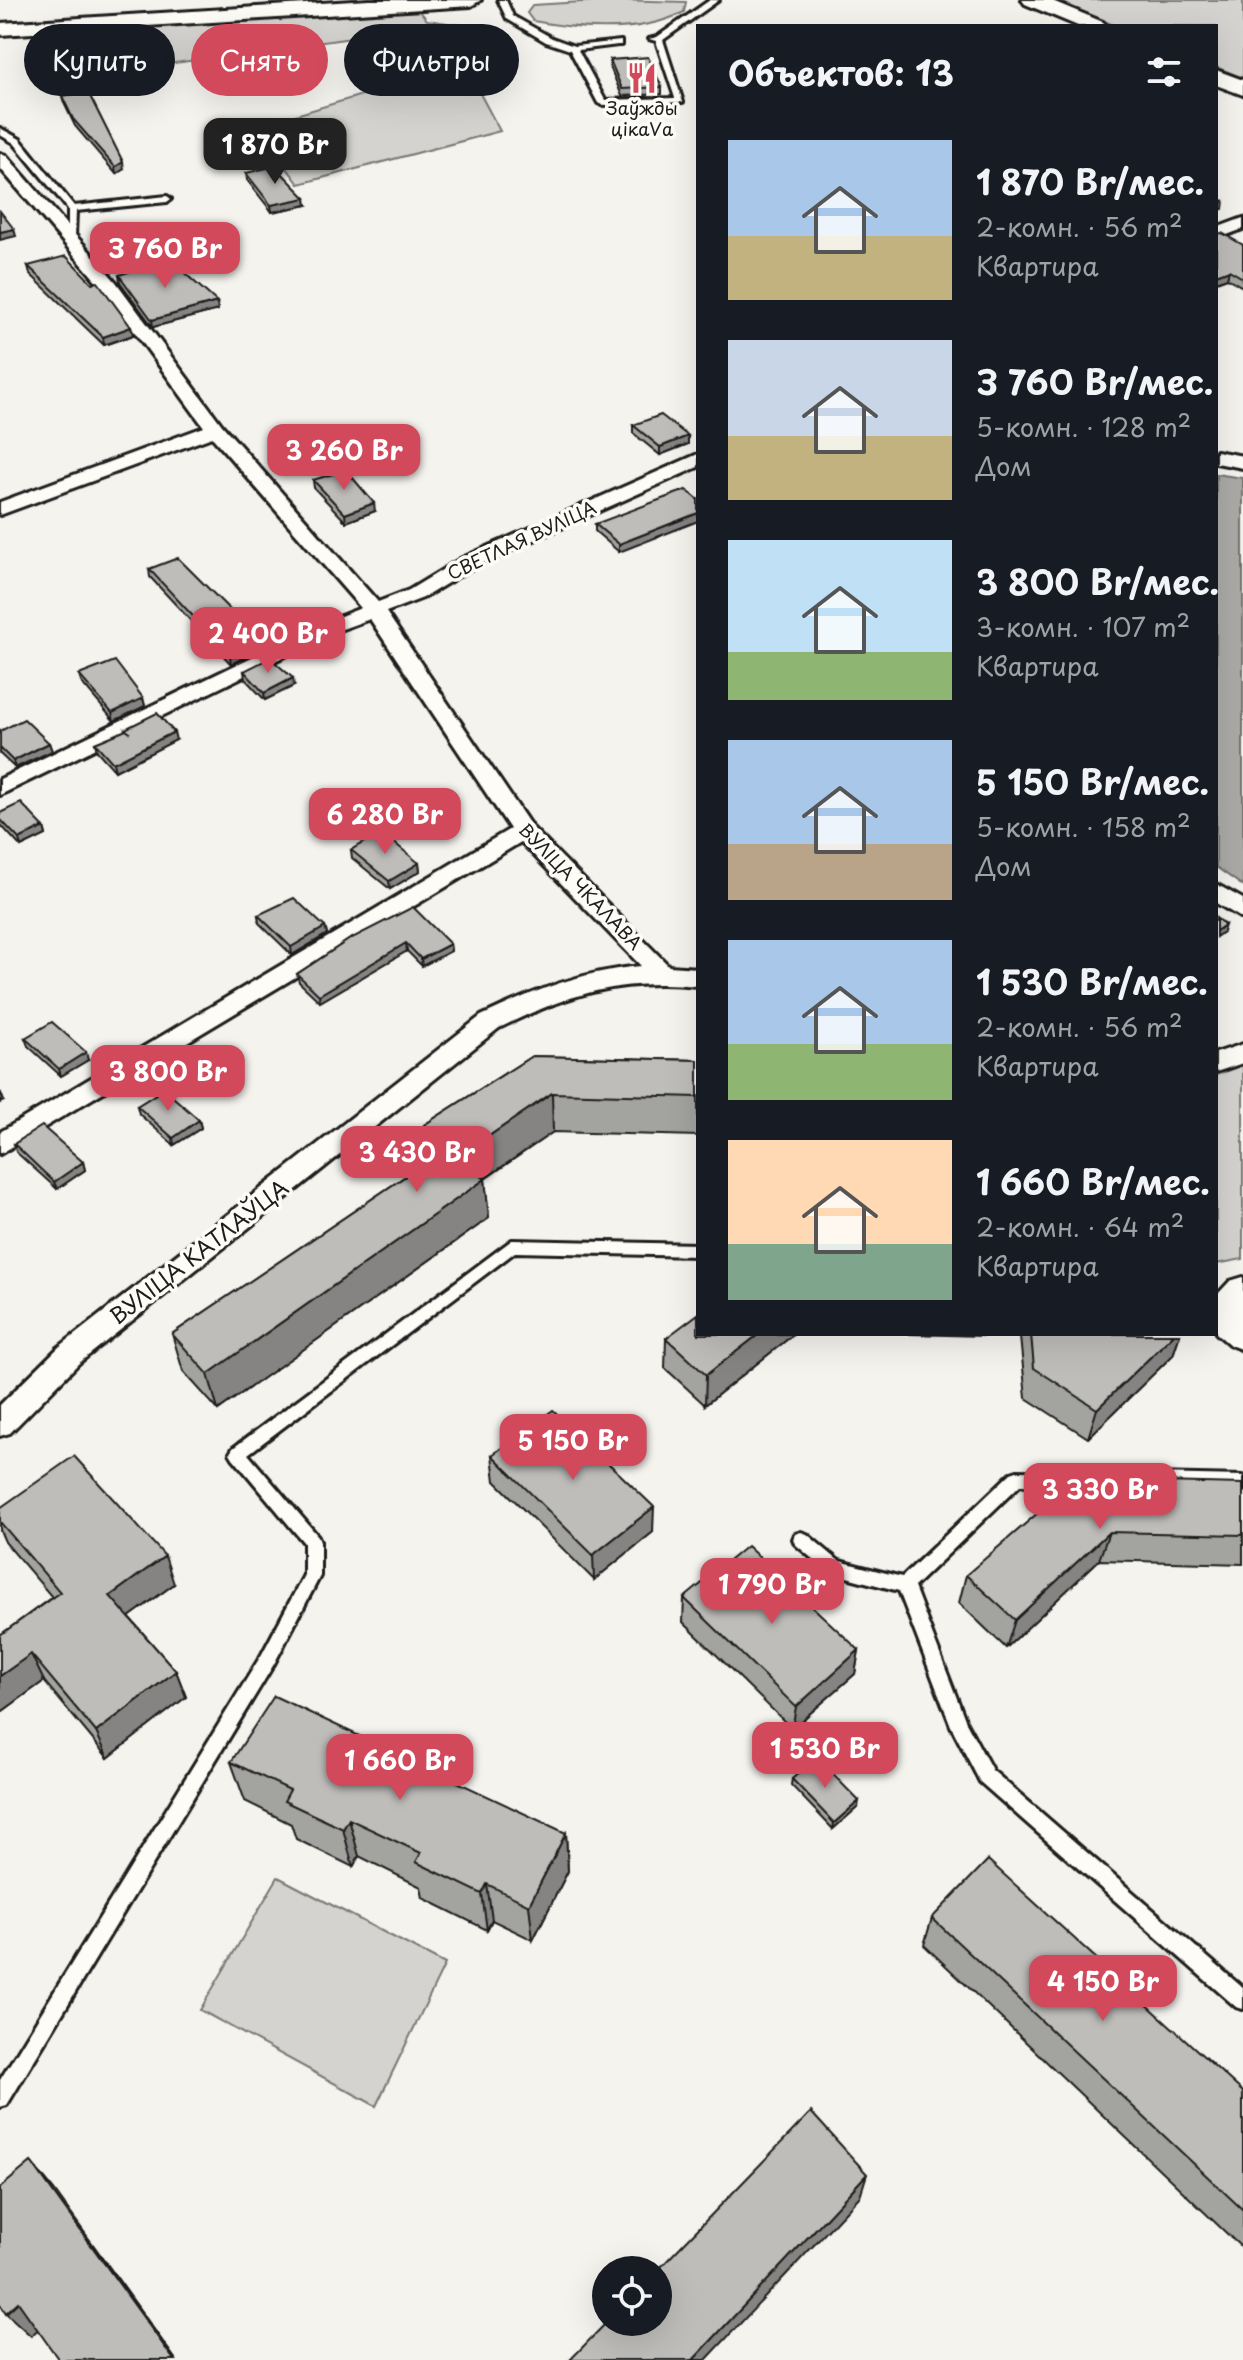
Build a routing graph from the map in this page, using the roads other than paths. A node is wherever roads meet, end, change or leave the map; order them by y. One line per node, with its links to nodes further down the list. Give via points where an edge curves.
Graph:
1 (471, 0): 6 (main road)
2 (502, 0): 8 (lane, via 510,17)
3 (715, 0): 8 (lane, via 656,39 680,100 602,103)
4 (1037, 1): 5 (main road)
5 (1091, 24)
6 (0, 29)
7 (618, 43): 8 (lane)
8 (573, 48)
9 (1218, 78): 10 (main road)
10 (1243, 88)
11 (0, 131): 14 (lane, via 17,141)
12 (0, 158): 17 (street, ВУЛІЦА ЧКАЛАВА)
13 (167, 199): 14 (lane)
14 (72, 209): 17 (lane)
15 (1243, 223): 16 (street)
16 (1218, 233)
17 (71, 237): 18 (street, ВУЛІЦА ЧКАЛАВА)
18 (215, 429): 22 (street); 23 (street, ВУЛІЦА ЧКАЛАВА)
19 (1218, 457): 21 (street)
20 (696, 461): 23 (street, СВЕТЛАЯ ВУЛІЦА, via 467,563)
21 (1243, 462)
22 (0, 509)
23 (375, 611): 24 (street, СВЕТЛАЯ ВУЛІЦА, via 327,628); 25 (street, ВУЛІЦА ЧКАЛАВА)
24 (0, 788)
25 (523, 831): 28 (street, ВУЛІЦА ЧКАЛАВА); 32 (street)
26 (1218, 893): 27 (street)
27 (1243, 911)
28 (661, 972): 29 (street, ВУЛІЦА КАТЛАЎЦА); 34 (street, ВУЛІЦА КАТЛАЎЦА, via 601,977 548,993 490,1022 69,1355)
29 (696, 977)
30 (1243, 1053): 31 (street)
31 (1218, 1062)
32 (0, 1144)
33 (696, 1250): 39 (lane, via 512,1246 238,1453 312,1541 312,1576 268,1659)
34 (0, 1424)
35 (1243, 1483): 37 (lane, via 1017,1478)
36 (801, 1539): 37 (lane, via 834,1567)
37 (905, 1585): 38 (lane, via 959,1726 986,1776)
38 (1243, 2000)
39 (0, 2098)

